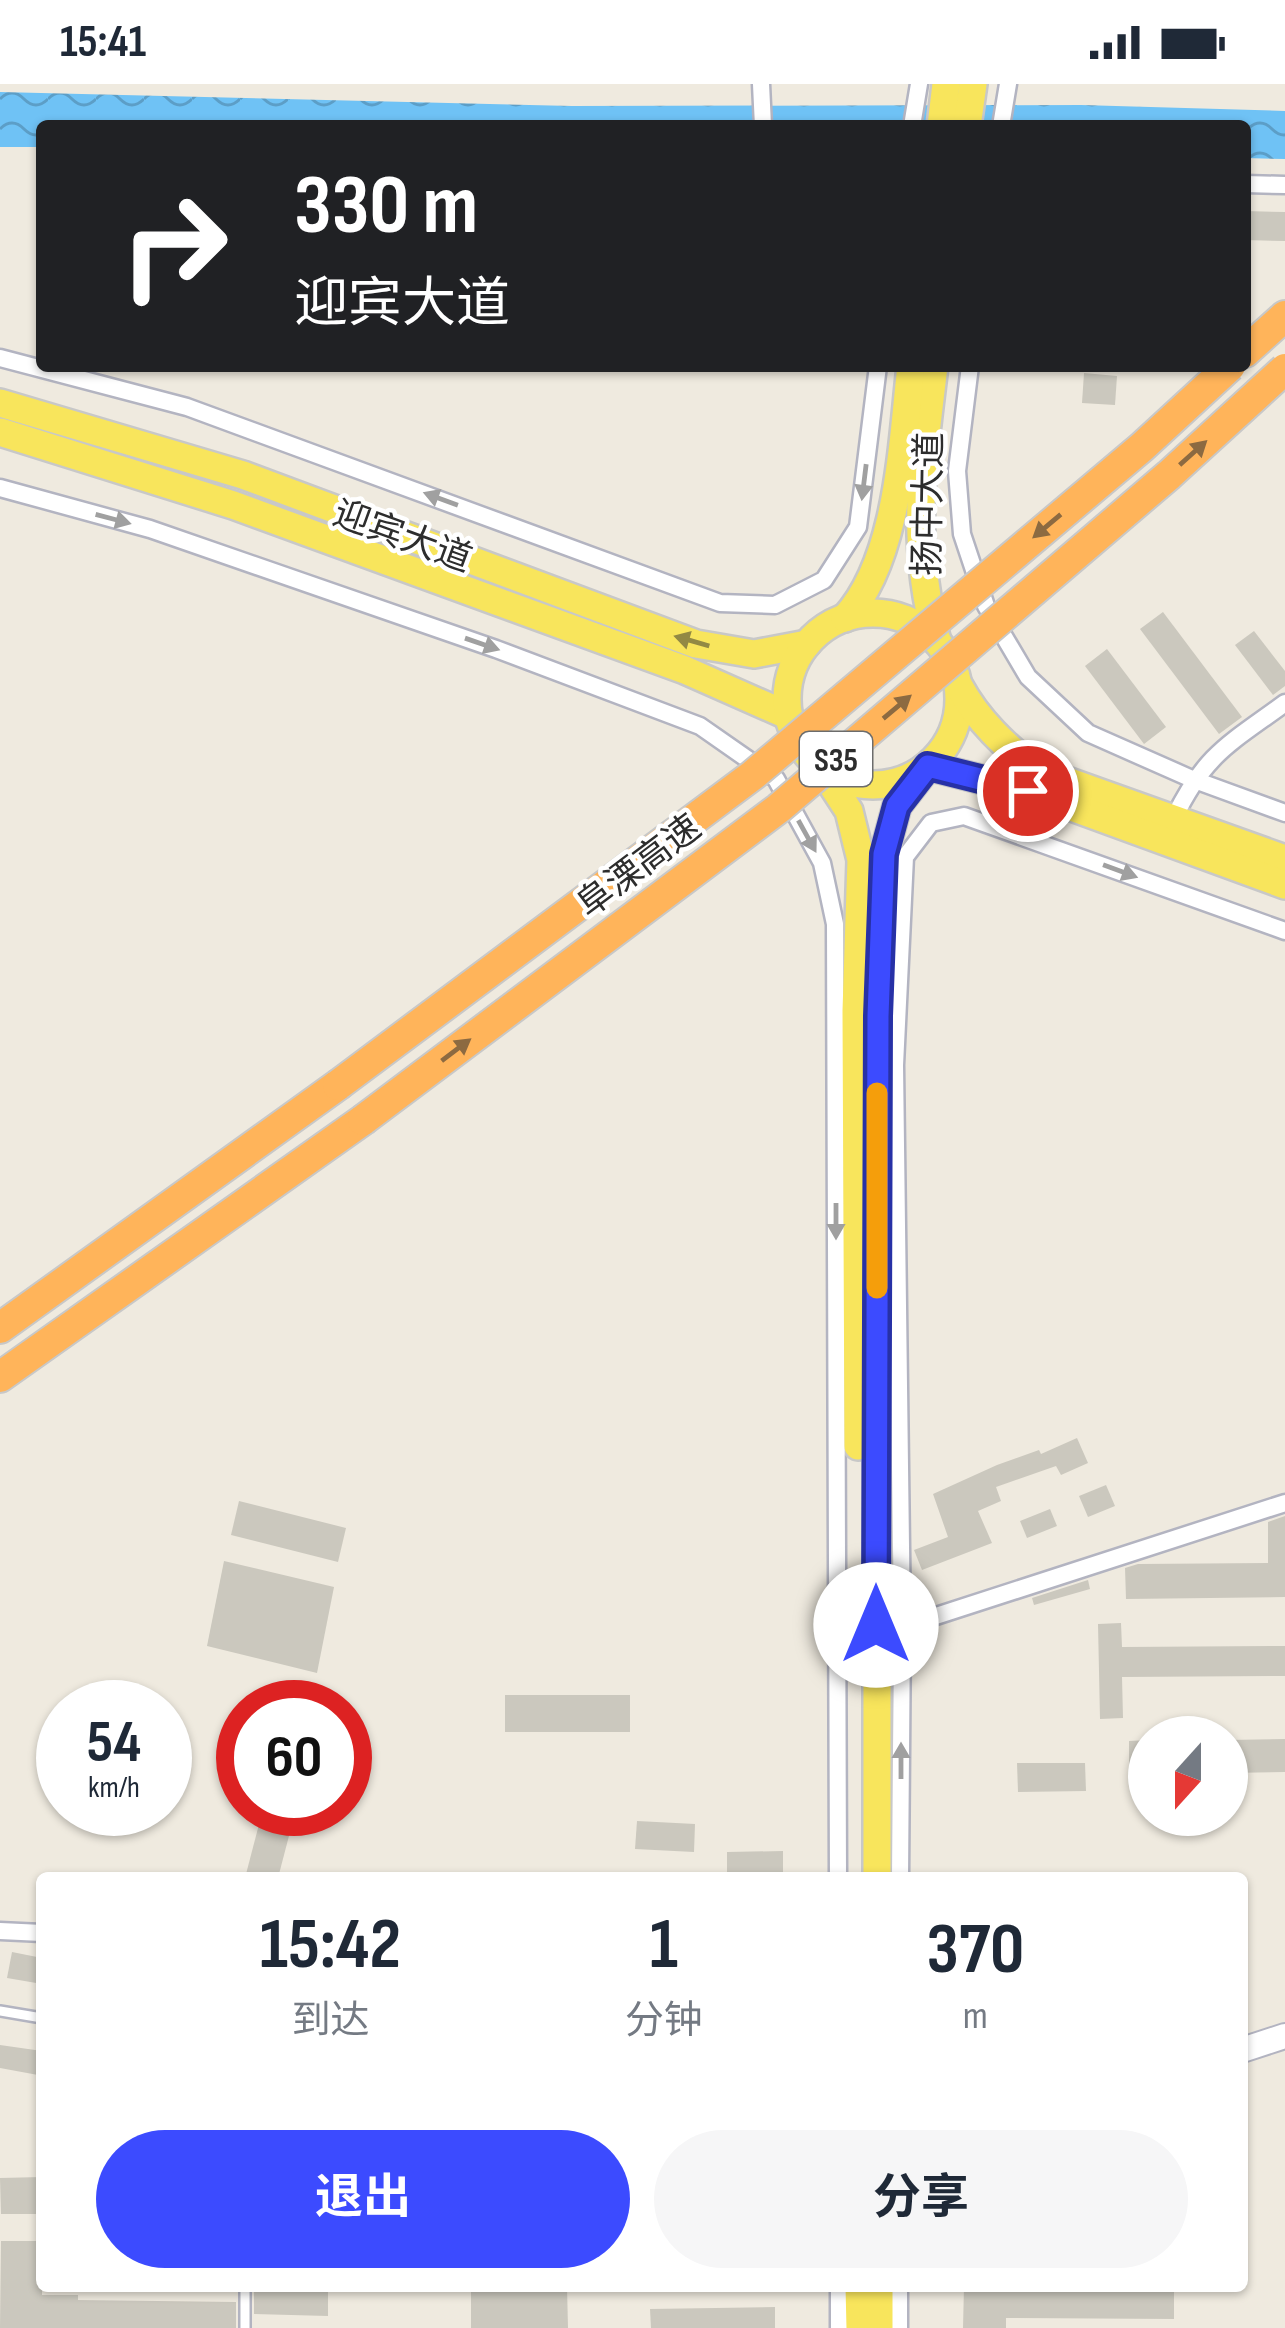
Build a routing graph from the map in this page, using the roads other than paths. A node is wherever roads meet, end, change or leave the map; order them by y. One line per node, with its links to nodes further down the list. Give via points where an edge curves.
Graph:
1 (1007, 84): 8 (street)
2 (762, 88): 4 (street)
3 (951, 88): 5 (street); 6 (main road); 7 (main road)
4 (763, 120)
5 (918, 120)
6 (942, 120)
7 (964, 120)
8 (1002, 120)
9 (1251, 184): 10 (street)
10 (1285, 185)
11 (1285, 316): 12 (highway)
12 (1251, 347)
13 (0, 358): 14 (street, one-way to 13)
14 (36, 367)
15 (1285, 369): 40 (highway, 阜溧高速 / S35, one-way to 15, bridge, via 363,1120 779,808)
16 (53, 372): 17 (street, one-way to 16, via 858,527 824,580 775,605 721,603 187,407)
17 (877, 372)
18 (910, 372): 25 (main road, 扬中大道, via 882,560)
19 (933, 372): 26 (main road, 扬中大道, via 920,566)
20 (969, 372): 33 (street, via 957,470 962,533 986,606 1028,677 1088,733)
21 (1223, 372): 39 (highway, 阜溧高速 / S35, one-way to 39, bridge, via 753,775)
22 (0, 403): 27 (main road, 迎宾大道, one-way to 22, via 754,654 697,644 244,475)
23 (0, 432): 30 (main road, 迎宾大道, via 233,505 685,670)
24 (0, 488): 43 (street, one-way to 43, via 150,529 700,726 776,779 822,863 835,924)
25 (844, 618): 26 (main road, via 895,616); 27 (main road)
26 (938, 641): 28 (main road)
27 (807, 644): 30 (main road, via 788,686)
28 (958, 684): 32 (main road, via 954,729); 35 (main road, via 1004,746 1036,770)
29 (1285, 703): 33 (street)
30 (789, 716): 31 (main road)
31 (819, 765): 32 (main road, via 873,785); 44 (main road, via 849,811 861,860)
32 (928, 766): 37 (main road, via 1028,791); 45 (main road, via 897,806 884,854)
33 (1192, 779): 34 (street); 35 (street)
34 (1285, 812)
35 (1174, 818): 36 (main road)
36 (1285, 859)
37 (1285, 885)
38 (1285, 931): 42 (street, one-way to 38, via 895,1065 905,857 931,823 964,816)
39 (0, 1328)
40 (0, 1377)
41 (1285, 1503): 42 (street)
42 (902, 1627): 46 (street, one-way to 42)
43 (838, 1872)
44 (859, 1872)
45 (877, 1872)
46 (900, 1872)
47 (0, 1931): 48 (street)
48 (36, 1934)
49 (0, 2012): 50 (lane)
50 (36, 2017)
51 (1285, 2036): 52 (street)
52 (1248, 2048)
53 (245, 2292): 58 (lane)
54 (839, 2292): 59 (street)
55 (860, 2292): 60 (main road)
56 (879, 2292): 61 (main road)
57 (899, 2292): 62 (street)
58 (244, 2328)
59 (839, 2328)
60 (860, 2328)
61 (879, 2328)
62 (899, 2328)

